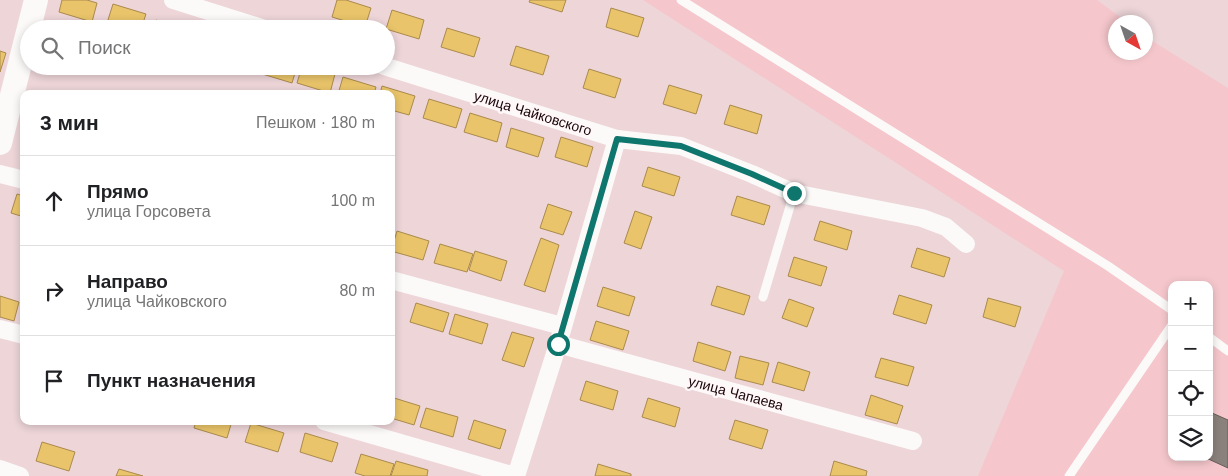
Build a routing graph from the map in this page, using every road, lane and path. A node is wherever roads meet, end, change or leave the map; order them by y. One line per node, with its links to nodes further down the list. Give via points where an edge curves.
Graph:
1 (36, 0): 4 (street)
2 (173, 0): 5 (street)
3 (681, 0): 17 (lane, via 1108,266)
4 (29, 20)
5 (236, 20)
6 (20, 47): 8 (street)
7 (395, 69): 9 (street, улица Чайковского)
8 (7, 85): 10 (street)
9 (617, 139): 13 (street, улица Чайковского, via 681,146); 18 (street)
10 (0, 144)
11 (0, 174): 12 (street)
12 (20, 179)
13 (794, 193): 14 (street, улица Чайковского, via 922,218 946,227); 16 (lane)
14 (966, 244)
15 (395, 281): 18 (street)
16 (763, 297)
17 (1168, 307)
18 (562, 326): 23 (street)
19 (1171, 326): 30 (lane)
20 (0, 329): 21 (street)
21 (20, 335)
22 (1213, 340): 24 (lane)
23 (558, 344): 26 (street, улица Чапаева); 29 (street)
24 (1228, 351)
25 (338, 425): 29 (street)
26 (913, 441)
27 (0, 470): 28 (street)
28 (20, 476)
29 (516, 476)
30 (1070, 476)

